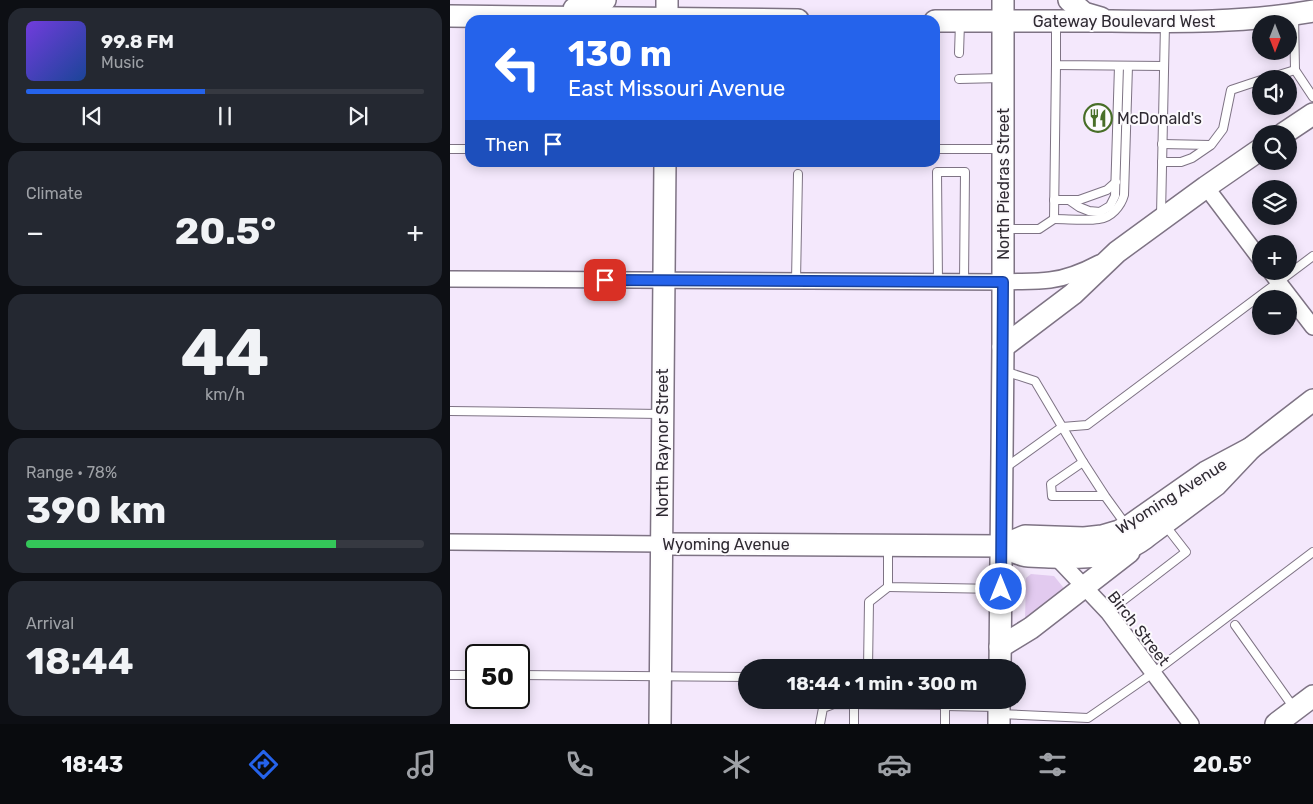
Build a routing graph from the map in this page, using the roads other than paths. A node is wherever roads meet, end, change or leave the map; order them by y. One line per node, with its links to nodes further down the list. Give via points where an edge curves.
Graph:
1 (605, 0): 6 (main road, via 586,8)
2 (1003, 0): 13 (main road, North Piedras Street)
3 (1069, 0): 15 (main road, via 1084,12)
4 (667, 13): 7 (main road); 8 (main road)
5 (1303, 13): 16 (main road, Gateway Boulevard West, via 1252,19); 22 (lane)
6 (523, 15)
7 (565, 15)
8 (695, 15)
9 (450, 16): 10 (main road)
10 (465, 16)
11 (940, 21): 12 (main road, Gateway Boulevard West)
12 (960, 21): 13 (main road, Gateway Boulevard West); 17 (lane)
13 (1002, 21): 14 (main road, Gateway Boulevard West); 24 (main road, North Piedras Street)
14 (1056, 21): 15 (main road, Gateway Boulevard West); 18 (lane)
15 (1109, 21): 16 (main road, Gateway Boulevard West)
16 (1165, 22): 21 (lane)
17 (959, 54)
18 (1056, 65): 19 (lane); 42 (lane)
19 (1119, 66): 20 (lane); 40 (lane)
20 (1128, 66): 21 (lane); 44 (lane, via 1122,202 1115,211 1101,219)
21 (1164, 66): 30 (lane)
22 (1294, 70)
23 (1297, 74): 27 (lane)
24 (1002, 78): 25 (lane); 35 (main road, North Piedras Street)
25 (959, 79)
26 (1252, 83): 31 (lane, via 1231,90 1223,129)
27 (1313, 98)
28 (1313, 114): 29 (main road)
29 (1297, 125)
30 (1162, 144): 31 (lane); 37 (lane)
31 (1211, 145): 37 (lane, via 1181,162)
32 (450, 149): 33 (lane)
33 (465, 149)
34 (940, 149): 35 (lane)
35 (1003, 149): 46 (main road, North Piedras Street)
36 (1252, 155): 41 (main road)
37 (1162, 162): 45 (lane)
38 (665, 167): 52 (main road, North Raynor Street)
39 (798, 174): 55 (lane)
40 (1116, 182): 43 (lane, via 1107,190 1079,200); 43 (lane, via 1116,196 1110,206 1100,212 1089,211)
41 (1206, 187): 45 (main road); 47 (street)
42 (1054, 200): 43 (lane); 44 (lane)
43 (1069, 200)
44 (1054, 219): 46 (lane, via 1039,229)
45 (1161, 220): 48 (main road)
46 (1003, 229): 58 (main road, North Piedras Street)
47 (1252, 248)
48 (1117, 252): 58 (street, via 1098,264 1065,277); 60 (main road, via 1073,294)
49 (1313, 256): 50 (lane)
50 (1297, 264)
51 (450, 279): 52 (street)
52 (664, 280): 55 (street); 64 (main road, North Raynor Street)
53 (1269, 280): 65 (lane, via 1087,425)
54 (1277, 280): 59 (street)
55 (796, 281): 56 (street)
56 (938, 282): 57 (street); 57 (lane, via 937,172 964,172)
57 (964, 282): 58 (street)
58 (1003, 282): 60 (main road, North Piedras Street)
59 (1313, 327)
60 (1003, 347): 61 (main road, North Piedras Street)
61 (1002, 370): 65 (lane, via 1035,380); 67 (main road, North Piedras Street)
62 (1313, 400): 69 (main road, Wyoming Avenue, via 1251,448 1216,486)
63 (450, 411): 64 (lane)
64 (662, 414): 72 (main road, North Raynor Street)
65 (1062, 427): 66 (lane); 67 (lane)
66 (1083, 462): 68 (lane); 68 (lane, via 1051,484 1052,496)
67 (1001, 471): 74 (main road, North Piedras Street)
68 (1105, 496): 70 (lane)
69 (1158, 516): 70 (main road, Wyoming Avenue); 80 (lane, via 1186,552)
70 (1133, 535): 74 (main road, Wyoming Avenue, via 1119,531 1084,538 1025,536); 76 (main road, Wyoming Avenue, via 1117,553 1099,557); 78 (main road, via 1112,566)
71 (450, 542): 72 (street, Wyoming Avenue)
72 (662, 544): 73 (main road, Wyoming Avenue); 88 (main road, North Raynor Street)
73 (888, 546): 74 (main road, Wyoming Avenue); 77 (lane)
74 (1001, 546): 76 (main road, Wyoming Avenue, via 1024,555); 79 (main road, North Piedras Street)
75 (1313, 552): 84 (lane)
76 (1056, 557): 78 (street, Birch Street)
77 (888, 587): 79 (lane); 83 (lane, via 869,602)
78 (1084, 587): 80 (street, Birch Street); 82 (main road)
79 (1001, 589): 82 (main road, North Piedras Street)
80 (1108, 612): 84 (street, Birch Street)
81 (1236, 625): 95 (lane)
82 (1000, 657)
83 (868, 659)
84 (1153, 673): 96 (lane, via 1088,718); 101 (street, Birch Street)
85 (450, 675): 86 (lane)
86 (465, 675)
87 (530, 675): 88 (lane)
88 (661, 676): 89 (lane); 98 (main road, North Raynor Street)
89 (738, 677)
90 (1313, 696): 95 (main road)
91 (823, 709): 97 (lane)
92 (854, 709): 99 (lane)
93 (945, 709): 100 (lane)
94 (977, 709): 96 (lane)
95 (1295, 709): 102 (main road)
96 (999, 711)
97 (821, 723)
98 (660, 724)
99 (854, 724)
100 (944, 724)
101 (1191, 724)
102 (1276, 724)

